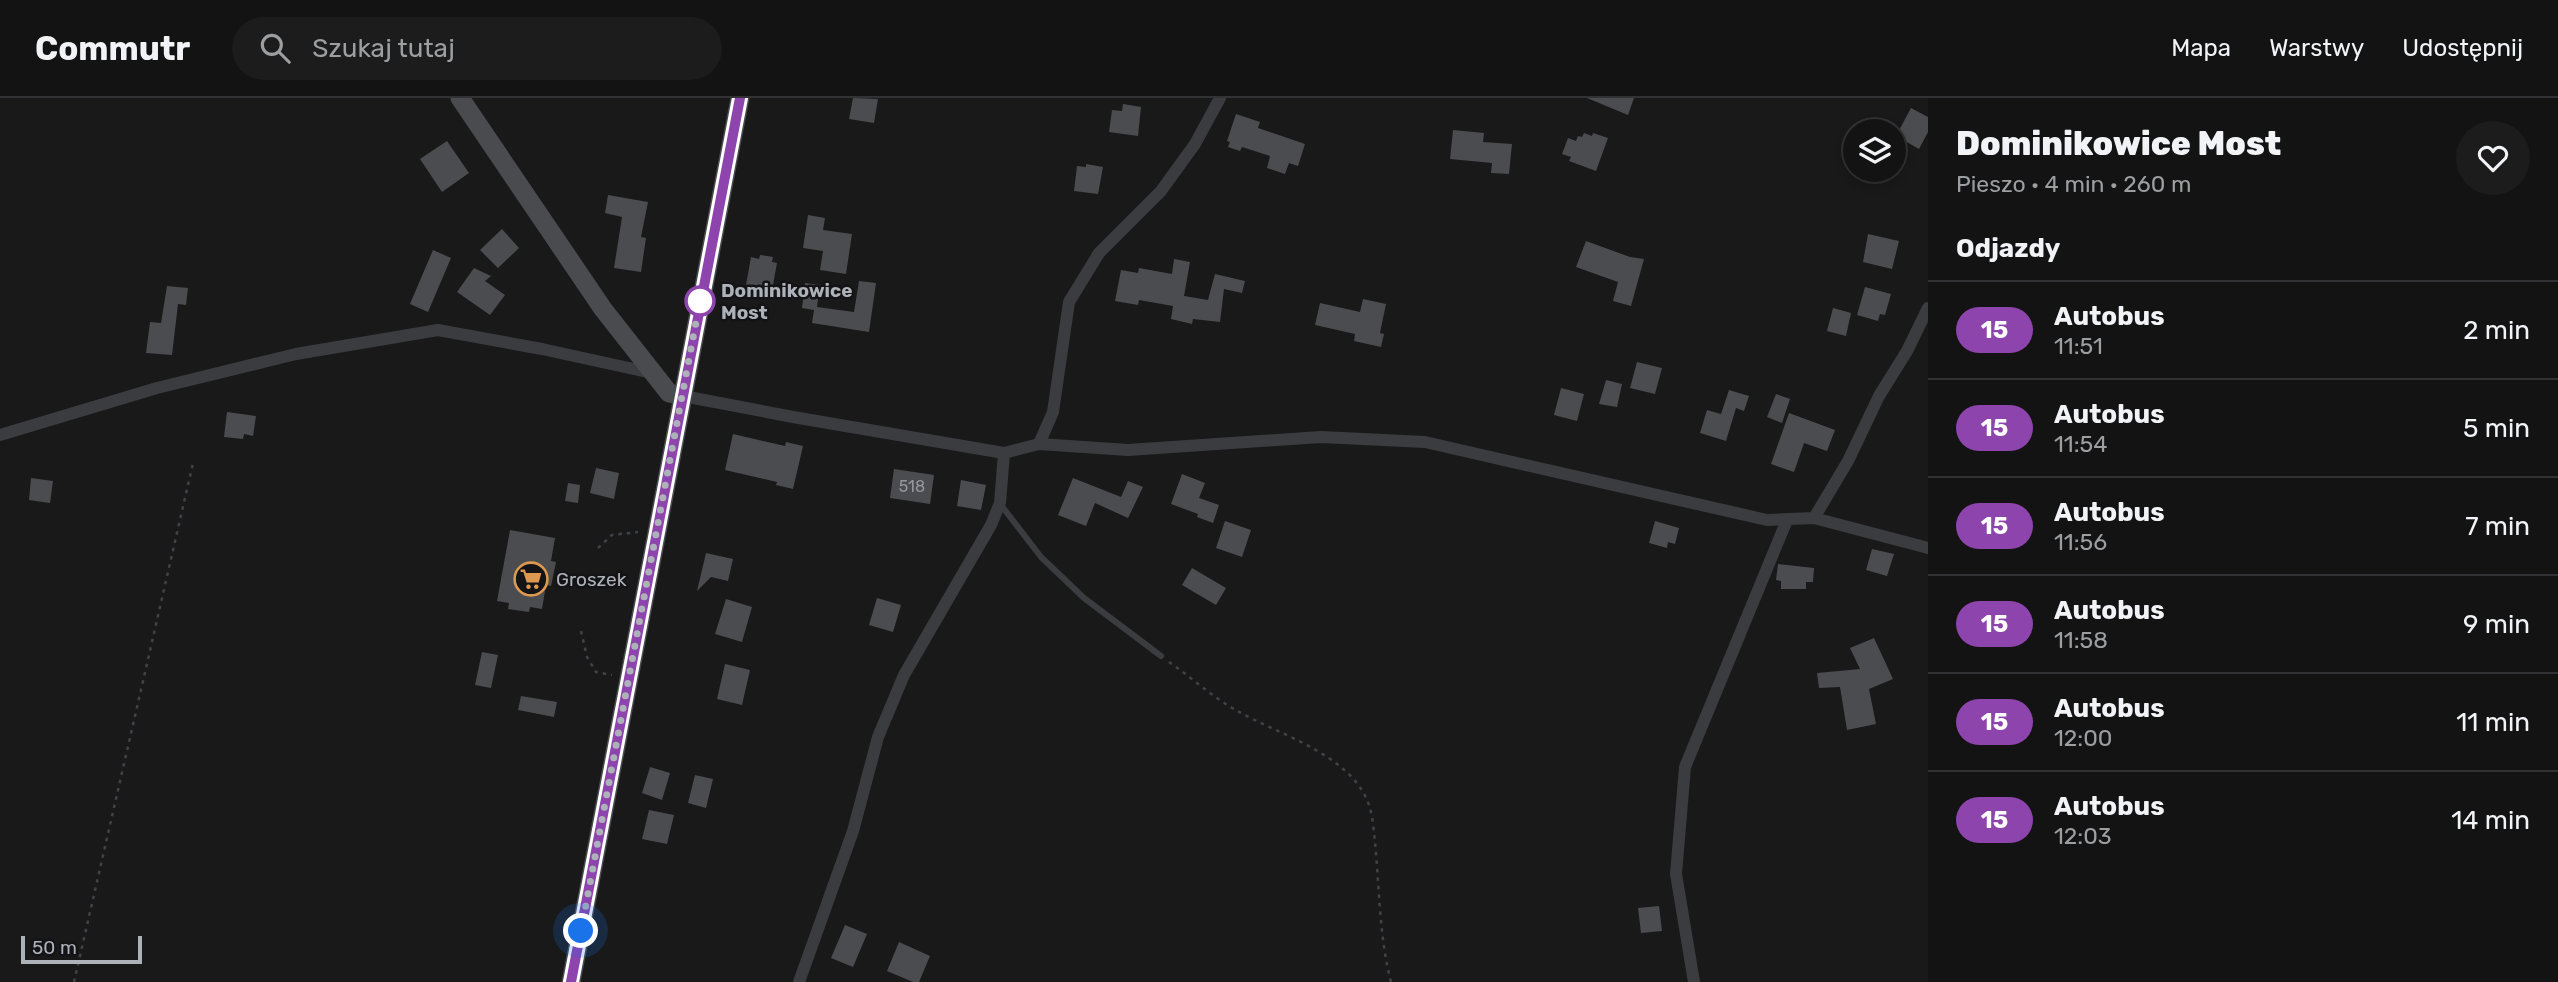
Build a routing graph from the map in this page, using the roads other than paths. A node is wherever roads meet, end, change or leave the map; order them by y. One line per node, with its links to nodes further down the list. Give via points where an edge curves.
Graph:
1 (460, 98): 5 (main road, via 603,309)
2 (740, 98): 6 (main road)
3 (1220, 98): 8 (street, via 1189,154 1161,191 1098,253 1069,302 1053,412)
4 (1928, 308): 11 (street)
5 (652, 373): 6 (main road, via 669,393); 7 (street, via 438,330 296,354 157,388)
6 (682, 396): 9 (street); 15 (main road)
7 (0, 435)
8 (1039, 444): 9 (street); 12 (street, via 1128,450 1321,437 1425,442 1767,520)
9 (1004, 453): 10 (street)
10 (1000, 503): 14 (lane, via 1041,557); 16 (street, via 904,675 878,737 853,831)
11 (1814, 518): 12 (street); 13 (street)
12 (1787, 520): 17 (street, via 1685,767 1676,874)
13 (1928, 548)
14 (1161, 656)
15 (571, 982)
16 (799, 982)
17 (1695, 982)

